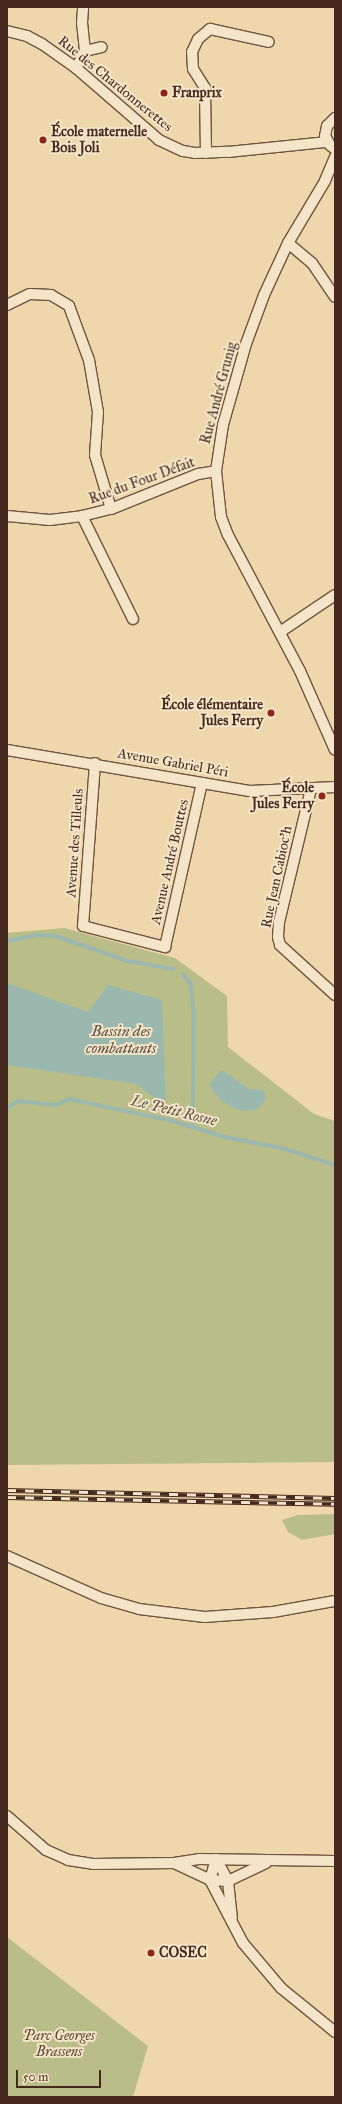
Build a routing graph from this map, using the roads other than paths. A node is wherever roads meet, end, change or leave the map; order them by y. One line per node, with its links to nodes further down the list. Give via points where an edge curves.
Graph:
1 (83, 7): 5 (street, via 82,23)
2 (7, 31): 6 (street, Rue des Chardonnerettes, via 27,36 42,44)
3 (269, 42): 10 (street, via 210,29 198,39 192,52 193,69 205,88)
4 (102, 48): 5 (street)
5 (86, 50): 6 (street)
6 (76, 68): 10 (street, Rue des Chardonnerettes, via 159,140 183,151)
7 (335, 118): 8 (street, via 325,131)
8 (327, 142): 9 (street); 10 (street, Rue des Chardonnerettes)
9 (335, 149)
10 (206, 153)
11 (335, 157): 12 (street, Rue André Grunig, via 325,181)
12 (288, 243): 13 (street, via 312,263); 15 (street, Rue André Grunig, via 264,295 246,344 223,425)
13 (335, 297)
14 (7, 305): 16 (street, via 30,294 51,295 69,306 89,360 98,412 95,455)
15 (216, 471): 16 (street, Rue du Four Défait, via 198,474); 21 (street, Rue André Grunig, via 221,517 228,535)
16 (111, 509): 18 (street, Rue du Four Défait)
17 (7, 516): 18 (street, Rue du Four Défait, via 50,520)
18 (82, 516): 20 (street)
19 (335, 595): 21 (street)
20 (133, 619)
21 (280, 632): 23 (street, Rue André Grunig)
22 (7, 750): 24 (street, Avenue Gabriel Péri)
23 (335, 750)
24 (95, 763): 25 (street, Avenue Gabriel Péri); 28 (street, Avenue des Tilleuls, via 83,926)
25 (202, 783): 27 (street, Avenue Gabriel Péri, via 250,791); 28 (street, Avenue André Bouttes)
26 (335, 787): 27 (street, Avenue Gabriel Péri)
27 (312, 789): 29 (street, Rue Jean Cabioc'h, via 279,922 278,937 280,945)
28 (164, 947)
29 (335, 995)
30 (7, 1556): 31 (street, via 101,1598 139,1609 205,1617 274,1612)
31 (335, 1601)
32 (7, 1816): 36 (street, via 35,1842 68,1860 103,1865)
33 (216, 1859): 34 (street); 36 (street); 37 (street); 38 (street)
34 (273, 1861): 35 (street); 38 (street)
35 (335, 1861)
36 (174, 1863): 37 (street)
37 (210, 1880): 38 (street); 39 (street)
38 (228, 1880): 39 (street)
39 (232, 1923): 40 (street, via 256,1961 281,1988)
40 (335, 2032)

